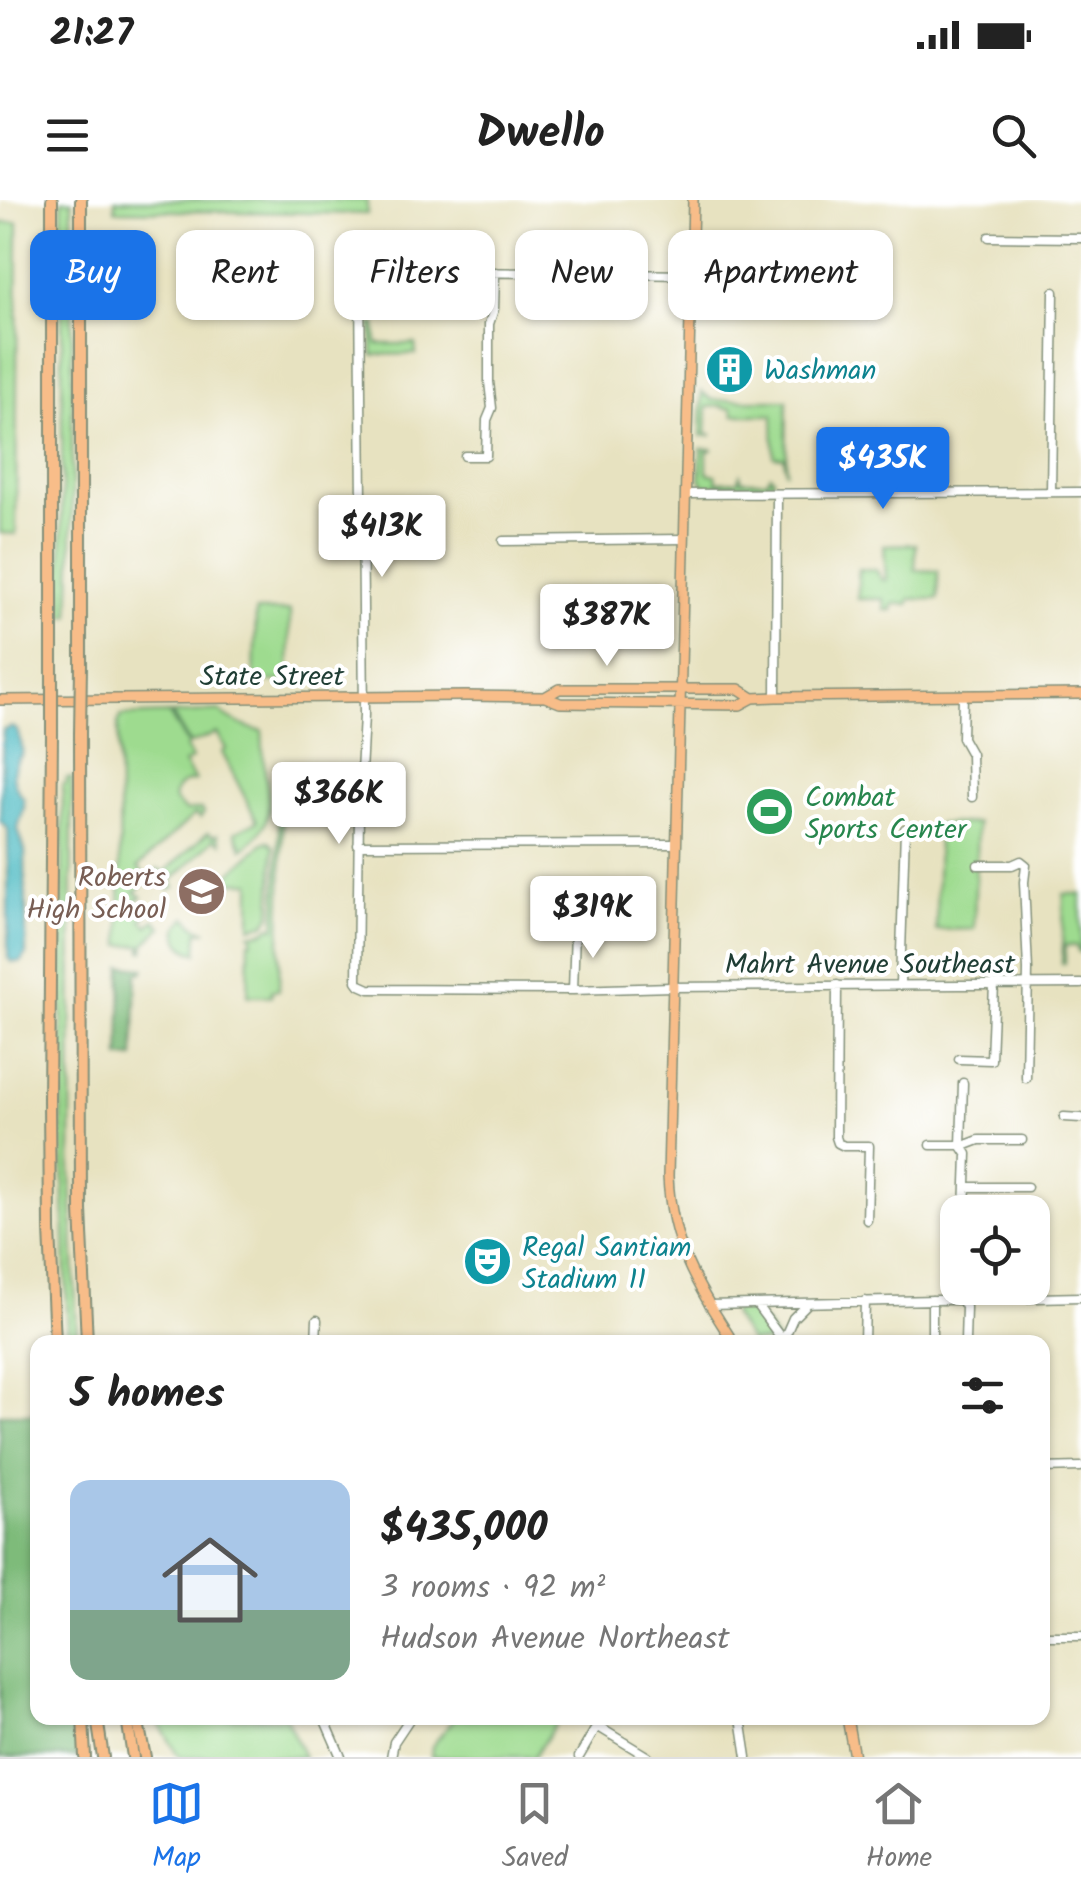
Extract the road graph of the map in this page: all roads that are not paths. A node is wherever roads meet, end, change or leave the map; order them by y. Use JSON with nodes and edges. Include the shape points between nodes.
{"nodes":[{"id":1,"x":52,"y":200,"type":"edge"},
{"id":2,"x":81,"y":200,"type":"edge"},
{"id":3,"x":693,"y":200,"type":"edge"},
{"id":4,"x":692,"y":230,"type":"edge"},
{"id":5,"x":989,"y":236,"type":"dead end"},
{"id":6,"x":1081,"y":238,"type":"edge"},
{"id":7,"x":495,"y":272,"type":"edge"},
{"id":8,"x":668,"y":275,"type":"edge"},
{"id":9,"x":1054,"y":292,"type":"dead end"},
{"id":10,"x":360,"y":320,"type":"edge"},
{"id":11,"x":490,"y":320,"type":"edge"},
{"id":12,"x":690,"y":320,"type":"edge"},
{"id":13,"x":465,"y":456,"type":"dead end"},
{"id":14,"x":1051,"y":492,"type":"junction"},
{"id":15,"x":1081,"y":492,"type":"edge"},
{"id":16,"x":686,"y":494,"type":"junction"},
{"id":17,"x":777,"y":494,"type":"junction"},
{"id":18,"x":684,"y":539,"type":"junction"},
{"id":19,"x":503,"y":541,"type":"dead end"},
{"id":20,"x":681,"y":689,"type":"junction"},
{"id":21,"x":1081,"y":694,"type":"edge"},
{"id":22,"x":963,"y":695,"type":"junction"},
{"id":23,"x":364,"y":696,"type":"junction"},
{"id":24,"x":545,"y":697,"type":"junction"},
{"id":25,"x":776,"y":697,"type":"junction"},
{"id":26,"x":752,"y":698,"type":"junction"},
{"id":27,"x":0,"y":700,"type":"edge"},
{"id":28,"x":681,"y":704,"type":"junction"},
{"id":29,"x":972,"y":797,"type":"dead end"},
{"id":30,"x":310,"y":812,"type":"dead end"},
{"id":31,"x":359,"y":812,"type":"junction"},
{"id":32,"x":905,"y":829,"type":"dead end"},
{"id":33,"x":676,"y":844,"type":"junction"},
{"id":34,"x":358,"y":845,"type":"junction"},
{"id":35,"x":978,"y":865,"type":"dead end"},
{"id":36,"x":575,"y":931,"type":"dead end"},
{"id":37,"x":900,"y":984,"type":"junction"},
{"id":38,"x":994,"y":984,"type":"junction"},
{"id":39,"x":1028,"y":984,"type":"junction"},
{"id":40,"x":1081,"y":984,"type":"edge"},
{"id":41,"x":837,"y":985,"type":"junction"},
{"id":42,"x":672,"y":986,"type":"junction"},
{"id":43,"x":573,"y":990,"type":"junction"},
{"id":44,"x":959,"y":1059,"type":"dead end"},
{"id":45,"x":1026,"y":1078,"type":"dead end"},
{"id":46,"x":962,"y":1083,"type":"dead end"},
{"id":47,"x":1064,"y":1117,"type":"dead end"},
{"id":48,"x":1081,"y":1118,"type":"edge"},
{"id":49,"x":1022,"y":1140,"type":"dead end"},
{"id":50,"x":931,"y":1145,"type":"dead end"},
{"id":51,"x":961,"y":1145,"type":"junction"},
{"id":52,"x":966,"y":1187,"type":"junction"},
{"id":53,"x":1027,"y":1187,"type":"dead end"},
{"id":54,"x":966,"y":1195,"type":"edge"},
{"id":55,"x":867,"y":1220,"type":"dead end"},
{"id":56,"x":1081,"y":1297,"type":"edge"},
{"id":57,"x":1050,"y":1298,"type":"edge"},
{"id":58,"x":932,"y":1300,"type":"junction"},
{"id":59,"x":940,"y":1300,"type":"edge"},
{"id":60,"x":866,"y":1302,"type":"junction"},
{"id":61,"x":808,"y":1303,"type":"junction"},
{"id":62,"x":756,"y":1304,"type":"junction"},
{"id":63,"x":710,"y":1305,"type":"junction"},
{"id":64,"x":965,"y":1305,"type":"edge"},
{"id":65,"x":317,"y":1320,"type":"dead end"},
{"id":66,"x":55,"y":1335,"type":"edge"},
{"id":67,"x":86,"y":1335,"type":"edge"},
{"id":68,"x":316,"y":1335,"type":"edge"},
{"id":69,"x":729,"y":1335,"type":"edge"},
{"id":70,"x":778,"y":1335,"type":"edge"},
{"id":71,"x":786,"y":1335,"type":"edge"},
{"id":72,"x":864,"y":1335,"type":"edge"},
{"id":73,"x":932,"y":1335,"type":"edge"},
{"id":74,"x":965,"y":1335,"type":"edge"},
{"id":75,"x":1050,"y":1468,"type":"edge"},
{"id":76,"x":1081,"y":1468,"type":"edge"},
{"id":77,"x":1050,"y":1636,"type":"edge"},
{"id":78,"x":1081,"y":1636,"type":"edge"},
{"id":79,"x":83,"y":1725,"type":"edge"},
{"id":80,"x":98,"y":1725,"type":"edge"},
{"id":81,"x":127,"y":1725,"type":"edge"},
{"id":82,"x":139,"y":1725,"type":"edge"},
{"id":83,"x":327,"y":1725,"type":"edge"},
{"id":84,"x":405,"y":1725,"type":"edge"},
{"id":85,"x":598,"y":1725,"type":"edge"},
{"id":86,"x":604,"y":1725,"type":"edge"},
{"id":87,"x":742,"y":1725,"type":"edge"},
{"id":88,"x":848,"y":1725,"type":"edge"},
{"id":89,"x":85,"y":1757,"type":"edge"},
{"id":90,"x":103,"y":1757,"type":"edge"},
{"id":91,"x":133,"y":1757,"type":"edge"},
{"id":92,"x":146,"y":1757,"type":"edge"},
{"id":93,"x":341,"y":1757,"type":"edge"},
{"id":94,"x":391,"y":1757,"type":"edge"},
{"id":95,"x":579,"y":1757,"type":"edge"},
{"id":96,"x":648,"y":1757,"type":"edge"},
{"id":97,"x":747,"y":1757,"type":"edge"},
{"id":98,"x":854,"y":1757,"type":"edge"}],
"edges":[{"from":1,"to":66,"type":"highway","bridge":true,"via":[[49,1100]]},
{"from":2,"to":67,"type":"highway","bridge":true},
{"from":3,"to":4,"type":"main road"},
{"from":5,"to":6,"type":"street"},
{"from":7,"to":8,"type":"street"},
{"from":9,"to":14,"type":"street"},
{"from":10,"to":23,"type":"street"},
{"from":11,"to":13,"type":"street","via":[[486,456]]},
{"from":12,"to":16,"type":"main road"},
{"from":14,"to":15,"type":"street"},
{"from":14,"to":17,"type":"street"},
{"from":16,"to":17,"type":"street"},
{"from":16,"to":18,"type":"main road"},
{"from":17,"to":25,"type":"street"},
{"from":18,"to":19,"type":"street"},
{"from":18,"to":20,"type":"main road"},
{"from":20,"to":24,"type":"main road","name":"State Street","via":[[560,688]]},
{"from":20,"to":26,"type":"main road","name":"State Street","via":[[739,690]]},
{"from":20,"to":28,"type":"main road"},
{"from":21,"to":22,"type":"main road","name":"State Street"},
{"from":22,"to":25,"type":"main road","name":"State Street"},
{"from":22,"to":29,"type":"street"},
{"from":23,"to":24,"type":"main road","name":"State Street"},
{"from":23,"to":27,"type":"main road","name":"State Street"},
{"from":23,"to":31,"type":"street"},
{"from":24,"to":28,"type":"main road","name":"State Street","via":[[560,703]]},
{"from":25,"to":26,"type":"main road","name":"State Street"},
{"from":26,"to":28,"type":"main road","name":"State Street","via":[[740,705]]},
{"from":28,"to":33,"type":"main road"},
{"from":30,"to":31,"type":"street"},
{"from":31,"to":34,"type":"street"},
{"from":32,"to":37,"type":"street"},
{"from":33,"to":34,"type":"street"},
{"from":33,"to":42,"type":"main road"},
{"from":34,"to":43,"type":"street","name":"Mahrt Avenue Southeast","via":[[360,986]]},
{"from":35,"to":39,"type":"street","via":[[1025,864]]},
{"from":36,"to":43,"type":"street"},
{"from":37,"to":38,"type":"street","name":"Mahrt Avenue Southeast"},
{"from":37,"to":41,"type":"street","name":"Mahrt Avenue Southeast"},
{"from":38,"to":39,"type":"street","name":"Mahrt Avenue Southeast"},
{"from":38,"to":44,"type":"street","via":[[992,1060]]},
{"from":39,"to":40,"type":"street","name":"Mahrt Avenue Southeast"},
{"from":39,"to":45,"type":"street"},
{"from":41,"to":42,"type":"street","name":"Mahrt Avenue Southeast"},
{"from":41,"to":55,"type":"street","via":[[838,1142],[870,1146]]},
{"from":42,"to":43,"type":"street","name":"Mahrt Avenue Southeast"},
{"from":42,"to":63,"type":"main road","via":[[671,1211],[683,1255]]},
{"from":46,"to":51,"type":"street"},
{"from":47,"to":48,"type":"street"},
{"from":49,"to":51,"type":"street"},
{"from":50,"to":51,"type":"street"},
{"from":51,"to":52,"type":"street"},
{"from":52,"to":53,"type":"street"},
{"from":52,"to":54,"type":"street"},
{"from":56,"to":57,"type":"street"},
{"from":58,"to":59,"type":"street"},
{"from":58,"to":60,"type":"street"},
{"from":58,"to":73,"type":"street"},
{"from":60,"to":61,"type":"street"},
{"from":60,"to":72,"type":"street"},
{"from":61,"to":62,"type":"street"},
{"from":61,"to":71,"type":"street"},
{"from":62,"to":63,"type":"street"},
{"from":62,"to":70,"type":"street"},
{"from":63,"to":69,"type":"main road"},
{"from":64,"to":74,"type":"street"},
{"from":65,"to":68,"type":"street"},
{"from":75,"to":76,"type":"street"},
{"from":77,"to":78,"type":"street"},
{"from":79,"to":89,"type":"highway"},
{"from":80,"to":90,"type":"highway"},
{"from":81,"to":91,"type":"highway"},
{"from":82,"to":92,"type":"highway"},
{"from":83,"to":93,"type":"street"},
{"from":84,"to":94,"type":"street"},
{"from":85,"to":95,"type":"street"},
{"from":86,"to":96,"type":"street"},
{"from":87,"to":97,"type":"street"},
{"from":88,"to":98,"type":"main road"}]}
